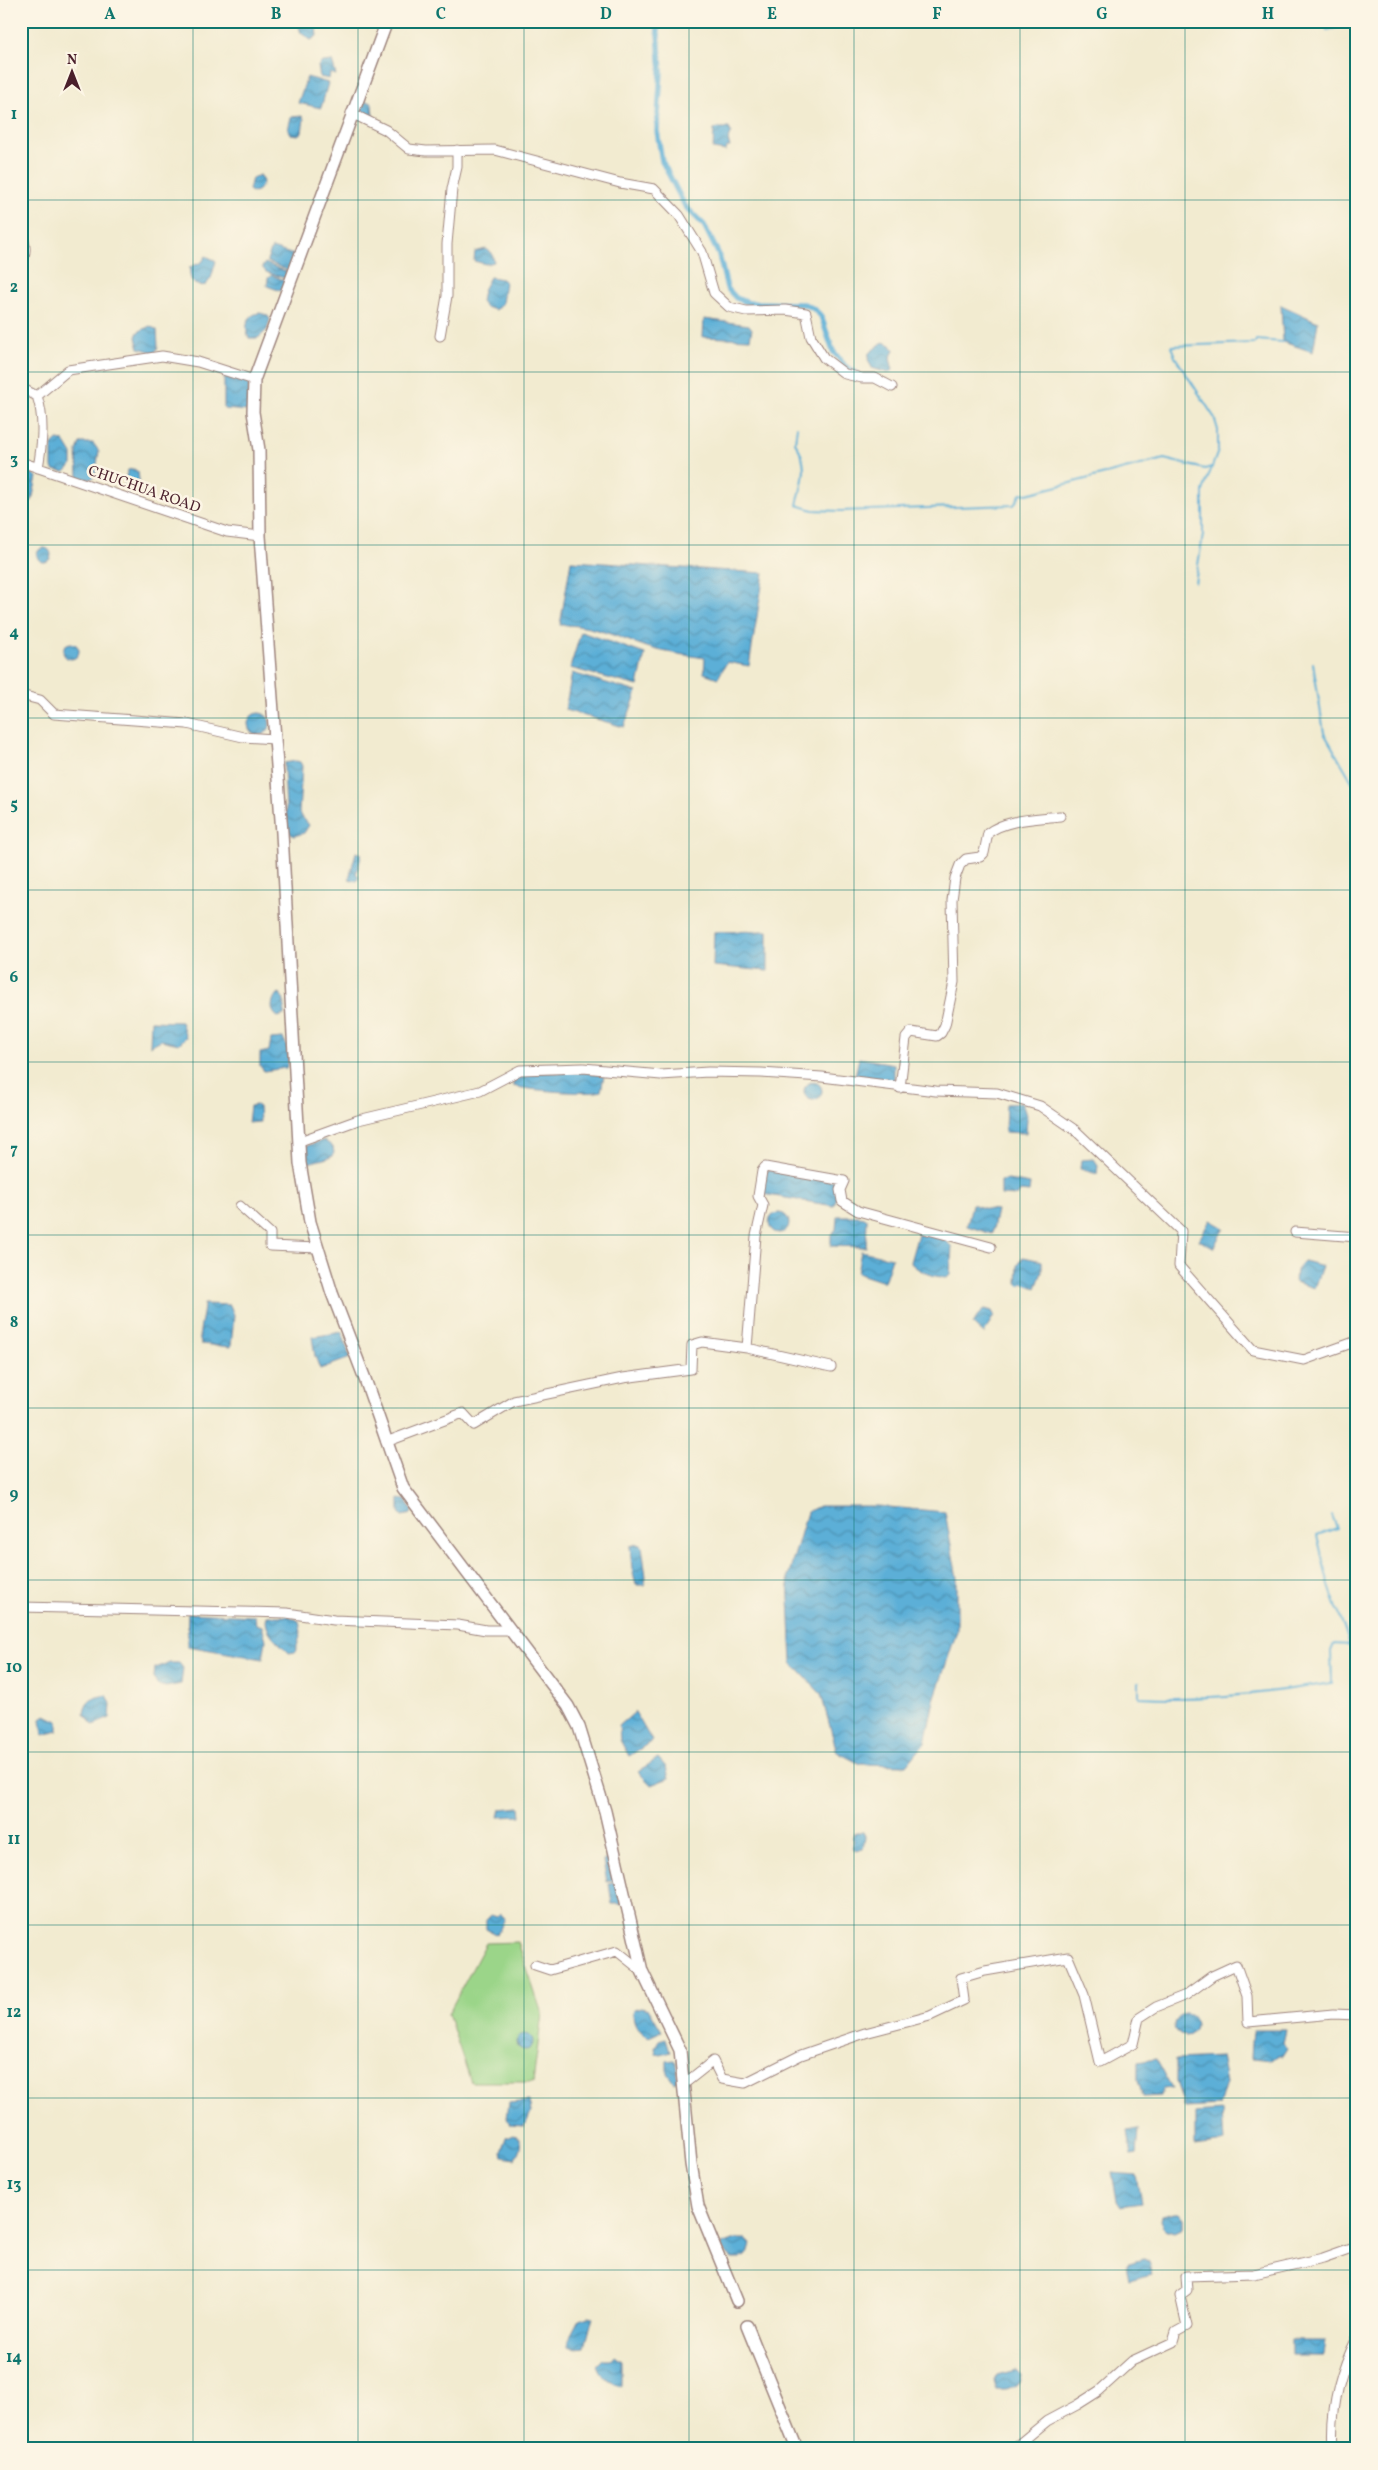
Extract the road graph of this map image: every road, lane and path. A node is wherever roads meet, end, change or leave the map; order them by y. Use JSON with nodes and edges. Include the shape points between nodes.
{"nodes":[{"id":1,"x":387,"y":21,"type":"edge"},
{"id":2,"x":351,"y":113,"type":"junction"},
{"id":3,"x":457,"y":150,"type":"junction"},
{"id":4,"x":21,"y":234,"type":"edge"},
{"id":5,"x":21,"y":263,"type":"edge"},
{"id":6,"x":440,"y":336,"type":"dead end"},
{"id":7,"x":254,"y":380,"type":"junction"},
{"id":8,"x":892,"y":387,"type":"dead end"},
{"id":9,"x":21,"y":388,"type":"edge"},
{"id":10,"x":37,"y":396,"type":"junction"},
{"id":11,"x":21,"y":462,"type":"edge"},
{"id":12,"x":38,"y":468,"type":"junction"},
{"id":13,"x":260,"y":536,"type":"junction"},
{"id":14,"x":21,"y":695,"type":"edge"},
{"id":15,"x":274,"y":739,"type":"junction"},
{"id":16,"x":1060,"y":816,"type":"dead end"},
{"id":17,"x":900,"y":1088,"type":"junction"},
{"id":18,"x":300,"y":1141,"type":"junction"},
{"id":19,"x":240,"y":1206,"type":"dead end"},
{"id":20,"x":1295,"y":1232,"type":"dead end"},
{"id":21,"x":1357,"y":1237,"type":"edge"},
{"id":22,"x":991,"y":1247,"type":"dead end"},
{"id":23,"x":318,"y":1248,"type":"junction"},
{"id":24,"x":1357,"y":1340,"type":"edge"},
{"id":25,"x":747,"y":1348,"type":"junction"},
{"id":26,"x":832,"y":1367,"type":"dead end"},
{"id":27,"x":386,"y":1442,"type":"junction"},
{"id":28,"x":21,"y":1607,"type":"edge"},
{"id":29,"x":510,"y":1630,"type":"junction"},
{"id":30,"x":535,"y":1965,"type":"dead end"},
{"id":31,"x":642,"y":1971,"type":"junction"},
{"id":32,"x":1357,"y":2015,"type":"edge"},
{"id":33,"x":684,"y":2084,"type":"junction"},
{"id":34,"x":1357,"y":2246,"type":"edge"},
{"id":35,"x":737,"y":2301,"type":"dead end"},
{"id":36,"x":747,"y":2326,"type":"dead end"},
{"id":37,"x":1357,"y":2338,"type":"edge"},
{"id":38,"x":796,"y":2449,"type":"edge"},
{"id":39,"x":1013,"y":2449,"type":"edge"},
{"id":40,"x":1333,"y":2449,"type":"edge"}],
"edges":[{"from":1,"to":2,"type":"main road"},
{"from":2,"to":3,"type":"street","via":[[386,130],[409,149]]},
{"from":2,"to":7,"type":"main road"},
{"from":3,"to":6,"type":"street","via":[[447,244],[447,296]]},
{"from":3,"to":8,"type":"street","via":[[495,150],[654,189],[679,215],[702,252],[714,293],[729,307],[746,312],[785,310],[806,313],[811,337],[824,358],[845,374],[875,378]]},
{"from":4,"to":5,"type":"street","via":[[25,258]]},
{"from":7,"to":10,"type":"street","via":[[198,362],[162,356],[68,370]]},
{"from":7,"to":13,"type":"main road","via":[[252,412],[259,450]]},
{"from":9,"to":10,"type":"street"},
{"from":10,"to":12,"type":"street","via":[[43,440]]},
{"from":11,"to":12,"type":"street","name":"CHUCHUA ROAD"},
{"from":12,"to":13,"type":"street","name":"CHUCHUA ROAD","via":[[227,532]]},
{"from":13,"to":15,"type":"main road"},
{"from":14,"to":15,"type":"street","via":[[40,700],[54,714],[187,724],[243,737]]},
{"from":15,"to":18,"type":"main road"},
{"from":16,"to":17,"type":"street","via":[[994,829],[988,833],[984,853],[980,857],[966,859],[960,865],[954,878],[952,900],[954,982],[945,1025],[937,1036],[911,1032],[906,1038]]},
{"from":17,"to":18,"type":"street","via":[[822,1077],[762,1073],[661,1075],[582,1068],[520,1070],[480,1091],[358,1120]]},
{"from":17,"to":24,"type":"street","via":[[997,1093],[1040,1106],[1075,1130],[1181,1231],[1179,1266],[1252,1350],[1304,1360]]},
{"from":18,"to":23,"type":"main road","via":[[300,1163]]},
{"from":19,"to":23,"type":"street","via":[[270,1232],[270,1246]]},
{"from":20,"to":21,"type":"street"},
{"from":22,"to":25,"type":"street","via":[[858,1211],[842,1200],[840,1190],[844,1180],[765,1167],[758,1196],[763,1205],[756,1236]]},
{"from":23,"to":27,"type":"main road"},
{"from":25,"to":26,"type":"street"},
{"from":25,"to":27,"type":"street","via":[[702,1342],[692,1345],[691,1369],[623,1378],[514,1401],[474,1425],[463,1413]]},
{"from":27,"to":29,"type":"main road","via":[[403,1488]]},
{"from":28,"to":29,"type":"street","via":[[287,1613],[334,1620]]},
{"from":29,"to":31,"type":"main road","via":[[568,1706],[579,1726],[605,1811]]},
{"from":30,"to":31,"type":"street","via":[[550,1974],[617,1951]]},
{"from":31,"to":33,"type":"main road","via":[[680,2050]]},
{"from":32,"to":33,"type":"street","via":[[1248,2022],[1247,1996],[1236,1965],[1212,1976],[1186,1996],[1156,2007],[1140,2018],[1133,2044],[1100,2062],[1084,1995],[1068,1957],[961,1978],[964,2000],[951,2007],[801,2055],[745,2083],[722,2079],[713,2060]]},
{"from":33,"to":35,"type":"main road","via":[[698,2206]]},
{"from":34,"to":39,"type":"street","via":[[1323,2258],[1254,2274],[1186,2276],[1187,2290],[1180,2294],[1187,2326],[1176,2332],[1173,2342],[1132,2362],[1099,2391],[1047,2420]]},
{"from":36,"to":38,"type":"main road"},
{"from":37,"to":40,"type":"street","via":[[1336,2393]]}]}
